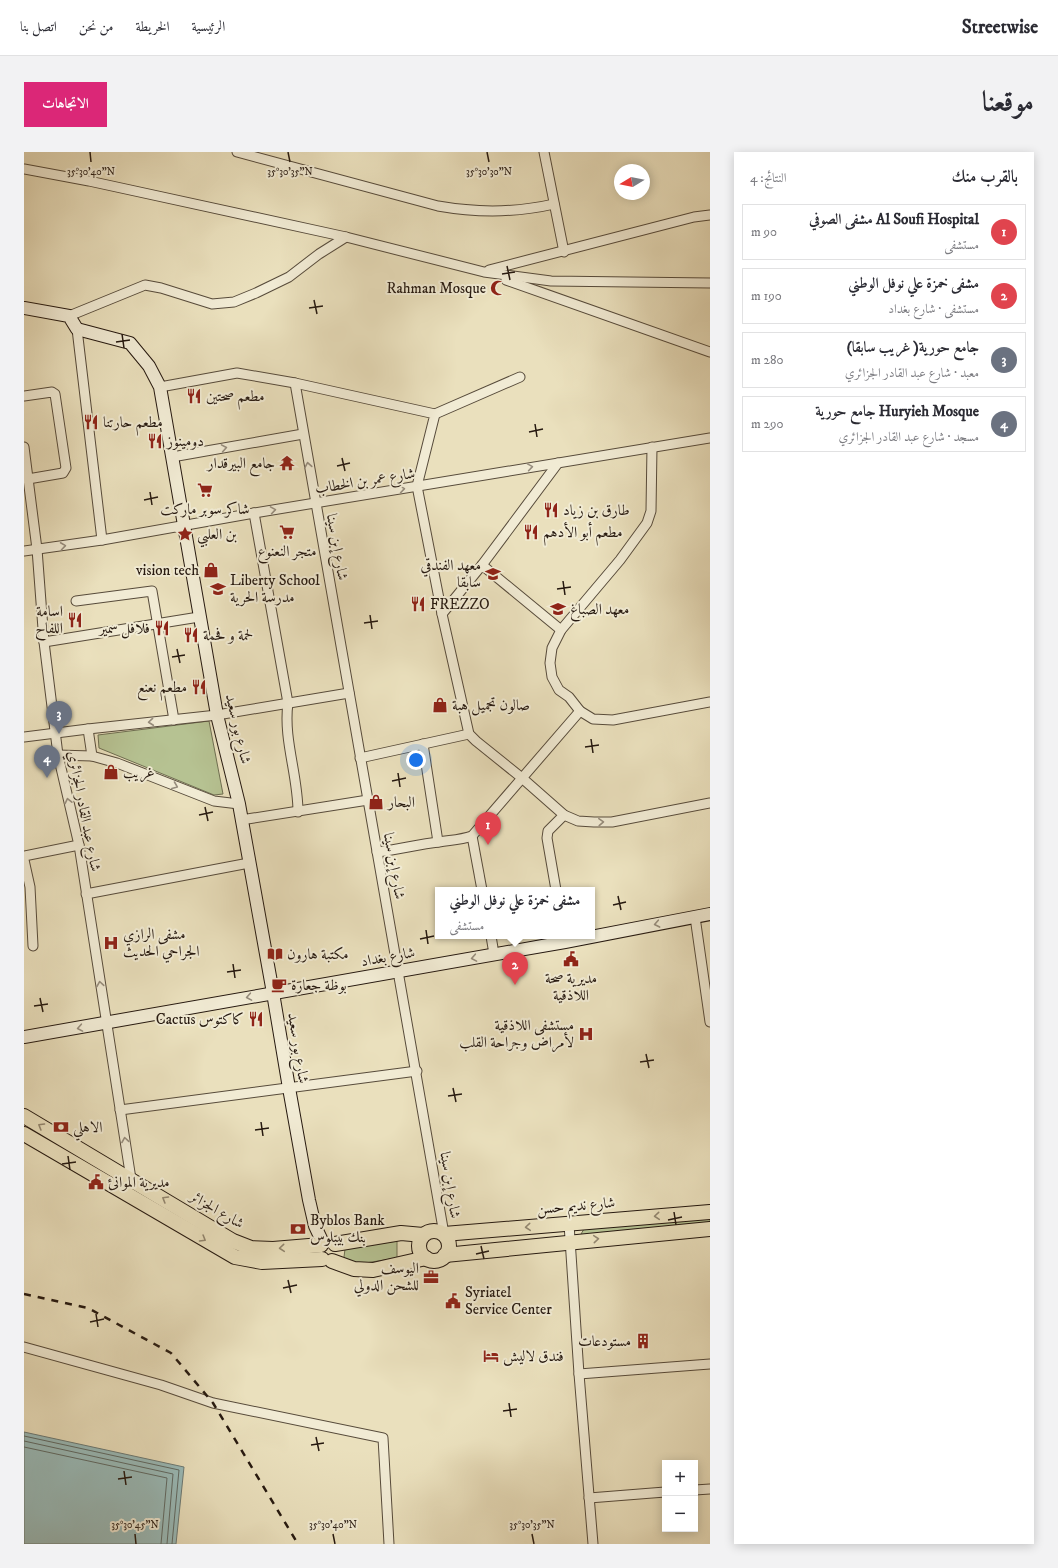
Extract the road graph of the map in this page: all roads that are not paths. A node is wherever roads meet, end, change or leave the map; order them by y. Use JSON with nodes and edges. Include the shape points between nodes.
{"nodes":[{"id":1,"x":237,"y":152,"type":"edge"},
{"id":2,"x":544,"y":152,"type":"edge"},
{"id":3,"x":24,"y":169,"type":"edge"},
{"id":4,"x":554,"y":204,"type":"junction"},
{"id":5,"x":710,"y":215,"type":"edge"},
{"id":6,"x":346,"y":237,"type":"junction"},
{"id":7,"x":564,"y":252,"type":"junction"},
{"id":8,"x":484,"y":272,"type":"junction"},
{"id":9,"x":710,"y":283,"type":"edge"},
{"id":10,"x":24,"y":308,"type":"edge"},
{"id":11,"x":69,"y":316,"type":"junction"},
{"id":12,"x":77,"y":329,"type":"junction"},
{"id":13,"x":710,"y":352,"type":"edge"},
{"id":14,"x":520,"y":377,"type":"dead end"},
{"id":15,"x":294,"y":383,"type":"junction"},
{"id":16,"x":160,"y":387,"type":"junction"},
{"id":17,"x":24,"y":396,"type":"edge"},
{"id":18,"x":435,"y":414,"type":"junction"},
{"id":19,"x":303,"y":434,"type":"junction"},
{"id":20,"x":710,"y":438,"type":"edge"},
{"id":21,"x":652,"y":446,"type":"junction"},
{"id":22,"x":24,"y":447,"type":"edge"},
{"id":23,"x":172,"y":457,"type":"junction"},
{"id":24,"x":25,"y":460,"type":"edge"},
{"id":25,"x":558,"y":463,"type":"junction"},
{"id":26,"x":28,"y":479,"type":"junction"},
{"id":27,"x":417,"y":486,"type":"junction"},
{"id":28,"x":315,"y":503,"type":"junction"},
{"id":29,"x":28,"y":509,"type":"edge"},
{"id":30,"x":254,"y":513,"type":"junction"},
{"id":31,"x":184,"y":525,"type":"junction"},
{"id":32,"x":102,"y":540,"type":"junction"},
{"id":33,"x":37,"y":549,"type":"junction"},
{"id":34,"x":24,"y":551,"type":"edge"},
{"id":35,"x":482,"y":565,"type":"junction"},
{"id":36,"x":76,"y":601,"type":"dead end"},
{"id":37,"x":442,"y":614,"type":"junction"},
{"id":38,"x":199,"y":617,"type":"junction"},
{"id":39,"x":158,"y":624,"type":"junction"},
{"id":40,"x":560,"y":630,"type":"junction"},
{"id":41,"x":44,"y":642,"type":"junction"},
{"id":42,"x":348,"y":693,"type":"junction"},
{"id":43,"x":710,"y":702,"type":"edge"},
{"id":44,"x":288,"y":703,"type":"junction"},
{"id":45,"x":580,"y":711,"type":"junction"},
{"id":46,"x":217,"y":715,"type":"junction"},
{"id":47,"x":174,"y":720,"type":"junction"},
{"id":48,"x":88,"y":728,"type":"junction"},
{"id":49,"x":56,"y":733,"type":"junction"},
{"id":50,"x":469,"y":734,"type":"junction"},
{"id":51,"x":24,"y":737,"type":"edge"},
{"id":52,"x":423,"y":744,"type":"junction"},
{"id":53,"x":58,"y":755,"type":"junction"},
{"id":54,"x":92,"y":756,"type":"junction"},
{"id":55,"x":360,"y":758,"type":"junction"},
{"id":56,"x":522,"y":778,"type":"junction"},
{"id":57,"x":368,"y":800,"type":"junction"},
{"id":58,"x":710,"y":803,"type":"edge"},
{"id":59,"x":239,"y":804,"type":"junction"},
{"id":60,"x":298,"y":812,"type":"junction"},
{"id":61,"x":564,"y":815,"type":"junction"},
{"id":62,"x":241,"y":820,"type":"junction"},
{"id":63,"x":472,"y":836,"type":"junction"},
{"id":64,"x":438,"y":842,"type":"junction"},
{"id":65,"x":79,"y":845,"type":"junction"},
{"id":66,"x":377,"y":852,"type":"junction"},
{"id":67,"x":24,"y":856,"type":"edge"},
{"id":68,"x":24,"y":860,"type":"edge"},
{"id":69,"x":249,"y":863,"type":"junction"},
{"id":70,"x":481,"y":887,"type":"edge"},
{"id":71,"x":555,"y":887,"type":"edge"},
{"id":72,"x":86,"y":894,"type":"junction"},
{"id":73,"x":710,"y":914,"type":"edge"},
{"id":74,"x":695,"y":917,"type":"junction"},
{"id":75,"x":595,"y":934,"type":"edge"},
{"id":76,"x":492,"y":939,"type":"edge"},
{"id":77,"x":565,"y":939,"type":"edge"},
{"id":78,"x":33,"y":946,"type":"dead end"},
{"id":79,"x":494,"y":954,"type":"junction"},
{"id":80,"x":399,"y":972,"type":"junction"},
{"id":81,"x":274,"y":992,"type":"junction"},
{"id":82,"x":710,"y":1018,"type":"edge"},
{"id":83,"x":106,"y":1023,"type":"junction"},
{"id":84,"x":24,"y":1037,"type":"edge"},
{"id":85,"x":417,"y":1071,"type":"junction"},
{"id":86,"x":289,"y":1088,"type":"junction"},
{"id":87,"x":120,"y":1110,"type":"junction"},
{"id":88,"x":24,"y":1116,"type":"edge"},
{"id":89,"x":24,"y":1134,"type":"edge"},
{"id":90,"x":131,"y":1179,"type":"junction"},
{"id":91,"x":131,"y":1195,"type":"junction"},
{"id":92,"x":710,"y":1212,"type":"edge"},
{"id":93,"x":569,"y":1224,"type":"junction"},
{"id":94,"x":710,"y":1228,"type":"edge"},
{"id":95,"x":444,"y":1234,"type":"junction"},
{"id":96,"x":423,"y":1235,"type":"junction"},
{"id":97,"x":233,"y":1241,"type":"junction"},
{"id":98,"x":570,"y":1242,"type":"junction"},
{"id":99,"x":326,"y":1244,"type":"junction"},
{"id":100,"x":227,"y":1254,"type":"junction"},
{"id":101,"x":446,"y":1255,"type":"junction"},
{"id":102,"x":426,"y":1258,"type":"junction"},
{"id":103,"x":327,"y":1260,"type":"junction"},
{"id":104,"x":24,"y":1347,"type":"edge"},
{"id":105,"x":710,"y":1364,"type":"edge"},
{"id":106,"x":579,"y":1374,"type":"junction"},
{"id":107,"x":710,"y":1489,"type":"edge"},
{"id":108,"x":698,"y":1490,"type":"edge"},
{"id":109,"x":662,"y":1492,"type":"edge"},
{"id":110,"x":589,"y":1498,"type":"junction"},
{"id":111,"x":390,"y":1544,"type":"edge"},
{"id":112,"x":593,"y":1544,"type":"edge"}],
"edges":[{"from":1,"to":4,"type":"street","via":[[455,209],[505,212]]},
{"from":2,"to":4,"type":"street"},
{"from":3,"to":6,"type":"street"},
{"from":4,"to":7,"type":"street"},
{"from":5,"to":7,"type":"street"},
{"from":6,"to":8,"type":"street"},
{"from":6,"to":11,"type":"street","via":[[289,277],[234,302],[212,304],[144,285]]},
{"from":7,"to":8,"type":"street"},
{"from":8,"to":9,"type":"street","via":[[551,281]]},
{"from":8,"to":13,"type":"street"},
{"from":10,"to":11,"type":"main road"},
{"from":11,"to":12,"type":"main road"},
{"from":12,"to":16,"type":"main road","name":"شارع بور سعيد","via":[[130,343]]},
{"from":12,"to":32,"type":"street"},
{"from":14,"to":18,"type":"street"},
{"from":15,"to":16,"type":"street","via":[[237,373]]},
{"from":15,"to":18,"type":"street"},
{"from":15,"to":19,"type":"street","name":"شارع إبن سينا"},
{"from":16,"to":23,"type":"main road","name":"شارع بور سعيد"},
{"from":17,"to":26,"type":"street","via":[[52,392],[55,394],[66,468],[65,472]]},
{"from":18,"to":27,"type":"street"},
{"from":23,"to":19,"type":"street","one_way":true},
{"from":28,"to":19,"type":"street","name":"شارع إبن سينا","one_way":true},
{"from":20,"to":21,"type":"street","name":"شارع عمر بن الخطاب"},
{"from":21,"to":25,"type":"street","name":"شارع عمر بن الخطاب"},
{"from":21,"to":40,"type":"street","via":[[651,511],[647,523],[620,560]]},
{"from":22,"to":24,"type":"street","name":"شارع عبد القادر الجزائري"},
{"from":23,"to":31,"type":"main road","name":"شارع بور سعيد"},
{"from":24,"to":26,"type":"street","name":"شارع عبد القادر الجزائري"},
{"from":27,"to":25,"type":"street","name":"شارع عمر بن الخطاب","one_way":true},
{"from":25,"to":35,"type":"street"},
{"from":26,"to":29,"type":"street","name":"شارع عبد القادر الجزائري"},
{"from":28,"to":27,"type":"street","name":"شارع عمر بن الخطاب","one_way":true},
{"from":27,"to":37,"type":"street"},
{"from":30,"to":28,"type":"street","name":"شارع عمر بن الخطاب","one_way":true},
{"from":28,"to":42,"type":"street","name":"شارع إبن سينا"},
{"from":29,"to":33,"type":"street","name":"شارع عبد القادر الجزائري"},
{"from":30,"to":31,"type":"street","name":"شارع عمر بن الخطاب"},
{"from":30,"to":44,"type":"street"},
{"from":31,"to":32,"type":"street","name":"شارع عمر بن الخطاب"},
{"from":31,"to":38,"type":"main road","name":"شارع بور سعيد"},
{"from":33,"to":32,"type":"street","name":"شارع عمر بن الخطاب","one_way":true},
{"from":33,"to":34,"type":"street","name":"شارع عمر بن الخطاب"},
{"from":33,"to":41,"type":"street","name":"شارع عبد القادر الجزائري"},
{"from":35,"to":37,"type":"street"},
{"from":35,"to":40,"type":"street"},
{"from":36,"to":39,"type":"street","via":[[151,591]]},
{"from":37,"to":50,"type":"street"},
{"from":38,"to":39,"type":"street"},
{"from":38,"to":46,"type":"main road","name":"شارع بور سعيد"},
{"from":39,"to":41,"type":"street"},
{"from":39,"to":47,"type":"street"},
{"from":40,"to":45,"type":"street","via":[[552,648],[552,678],[559,690],[569,697]]},
{"from":41,"to":49,"type":"street","name":"شارع عبد القادر الجزائري"},
{"from":42,"to":44,"type":"street"},
{"from":42,"to":55,"type":"street","name":"شارع إبن سينا"},
{"from":43,"to":45,"type":"street","via":[[604,720],[593,719]]},
{"from":44,"to":46,"type":"street"},
{"from":44,"to":60,"type":"street","via":[[290,752]]},
{"from":45,"to":56,"type":"street"},
{"from":46,"to":47,"type":"street"},
{"from":46,"to":59,"type":"main road","name":"شارع بور سعيد"},
{"from":47,"to":48,"type":"street","one_way":true},
{"from":48,"to":49,"type":"street"},
{"from":48,"to":54,"type":"street"},
{"from":49,"to":51,"type":"street"},
{"from":49,"to":53,"type":"street","name":"شارع عبد القادر الجزائري"},
{"from":50,"to":52,"type":"street"},
{"from":50,"to":56,"type":"street"},
{"from":52,"to":55,"type":"street"},
{"from":52,"to":64,"type":"street"},
{"from":53,"to":54,"type":"street"},
{"from":65,"to":53,"type":"street","name":"شارع عبد القادر الجزائري","one_way":true},
{"from":54,"to":59,"type":"street","one_way":true,"via":[[117,763],[214,801]]},
{"from":55,"to":57,"type":"street","name":"شارع إبن سينا"},
{"from":56,"to":61,"type":"street"},
{"from":56,"to":63,"type":"street"},
{"from":57,"to":60,"type":"street"},
{"from":57,"to":66,"type":"street","name":"شارع إبن سينا"},
{"from":61,"to":58,"type":"street","one_way":true,"via":[[578,821],[612,822]]},
{"from":59,"to":62,"type":"main road","name":"شارع بور سعيد"},
{"from":60,"to":62,"type":"street"},
{"from":61,"to":71,"type":"street","via":[[548,831],[547,838]]},
{"from":62,"to":69,"type":"main road","name":"شارع بور سعيد"},
{"from":63,"to":64,"type":"street"},
{"from":63,"to":70,"type":"street"},
{"from":64,"to":66,"type":"street"},
{"from":65,"to":67,"type":"street"},
{"from":65,"to":72,"type":"street","name":"شارع عبد القادر الجزائري"},
{"from":66,"to":80,"type":"street","name":"شارع إبن سينا"},
{"from":68,"to":78,"type":"street","via":[[30,887]]},
{"from":69,"to":72,"type":"street"},
{"from":69,"to":81,"type":"main road","name":"شارع بور سعيد"},
{"from":83,"to":72,"type":"street","name":"شارع عبد القادر الجزائري","one_way":true},
{"from":73,"to":74,"type":"main road","name":"شارع بغداد"},
{"from":74,"to":75,"type":"main road","name":"شارع بغداد","one_way":true},
{"from":74,"to":82,"type":"street"},
{"from":76,"to":79,"type":"street"},
{"from":77,"to":79,"type":"main road","name":"شارع بغداد"},
{"from":79,"to":80,"type":"main road","name":"شارع بغداد","one_way":true},
{"from":80,"to":81,"type":"main road","name":"شارع بغداد"},
{"from":80,"to":85,"type":"street","name":"شارع إبن سينا"},
{"from":81,"to":83,"type":"main road","name":"شارع بغداد","one_way":true},
{"from":81,"to":86,"type":"main road","name":"شارع بور سعيد"},
{"from":83,"to":84,"type":"main road","name":"شارع بغداد","one_way":true},
{"from":83,"to":87,"type":"street","name":"شارع عبد القادر الجزائري"},
{"from":85,"to":86,"type":"street"},
{"from":85,"to":95,"type":"street","name":"شارع إبن سينا"},
{"from":86,"to":87,"type":"street"},
{"from":86,"to":99,"type":"main road","name":"شارع بور سعيد","via":[[315,1226]]},
{"from":90,"to":87,"type":"street","name":"شارع عبد القادر الجزائري","one_way":true},
{"from":90,"to":88,"type":"main road","name":"شارع الجزائر","one_way":true},
{"from":89,"to":91,"type":"main road","name":"شارع الجزائر"},
{"from":90,"to":91,"type":"main road"},
{"from":97,"to":90,"type":"main road","name":"شارع الجزائر","one_way":true},
{"from":91,"to":100,"type":"main road","name":"شارع الجزائر","one_way":true},
{"from":92,"to":93,"type":"main road","name":"شارع نديم حسن","one_way":true},
{"from":93,"to":95,"type":"main road","name":"شارع نديم حسن","one_way":true},
{"from":93,"to":98,"type":"street"},
{"from":98,"to":94,"type":"main road","one_way":true},
{"from":95,"to":96,"type":"main road","via":[[436,1230]]},
{"from":95,"to":101,"type":"main road","via":[[449,1242]]},
{"from":96,"to":99,"type":"main road","via":[[401,1233]]},
{"from":96,"to":102,"type":"main road","via":[[419,1247]]},
{"from":99,"to":97,"type":"main road","name":"شارع الجزائر","one_way":true,"via":[[273,1249],[251,1248]]},
{"from":97,"to":100,"type":"main road"},
{"from":98,"to":101,"type":"main road"},
{"from":98,"to":106,"type":"street"},
{"from":99,"to":103,"type":"main road","via":[[318,1250]]},
{"from":100,"to":103,"type":"main road","name":"شارع الجزائر","via":[[262,1262]]},
{"from":101,"to":102,"type":"main road","via":[[434,1261]]},
{"from":102,"to":103,"type":"main road","via":[[373,1270],[354,1268]]},
{"from":104,"to":111,"type":"street","via":[[213,1403],[383,1438]]},
{"from":105,"to":106,"type":"street"},
{"from":106,"to":110,"type":"street"},
{"from":107,"to":108,"type":"street"},
{"from":109,"to":110,"type":"street"},
{"from":110,"to":112,"type":"street"}]}
